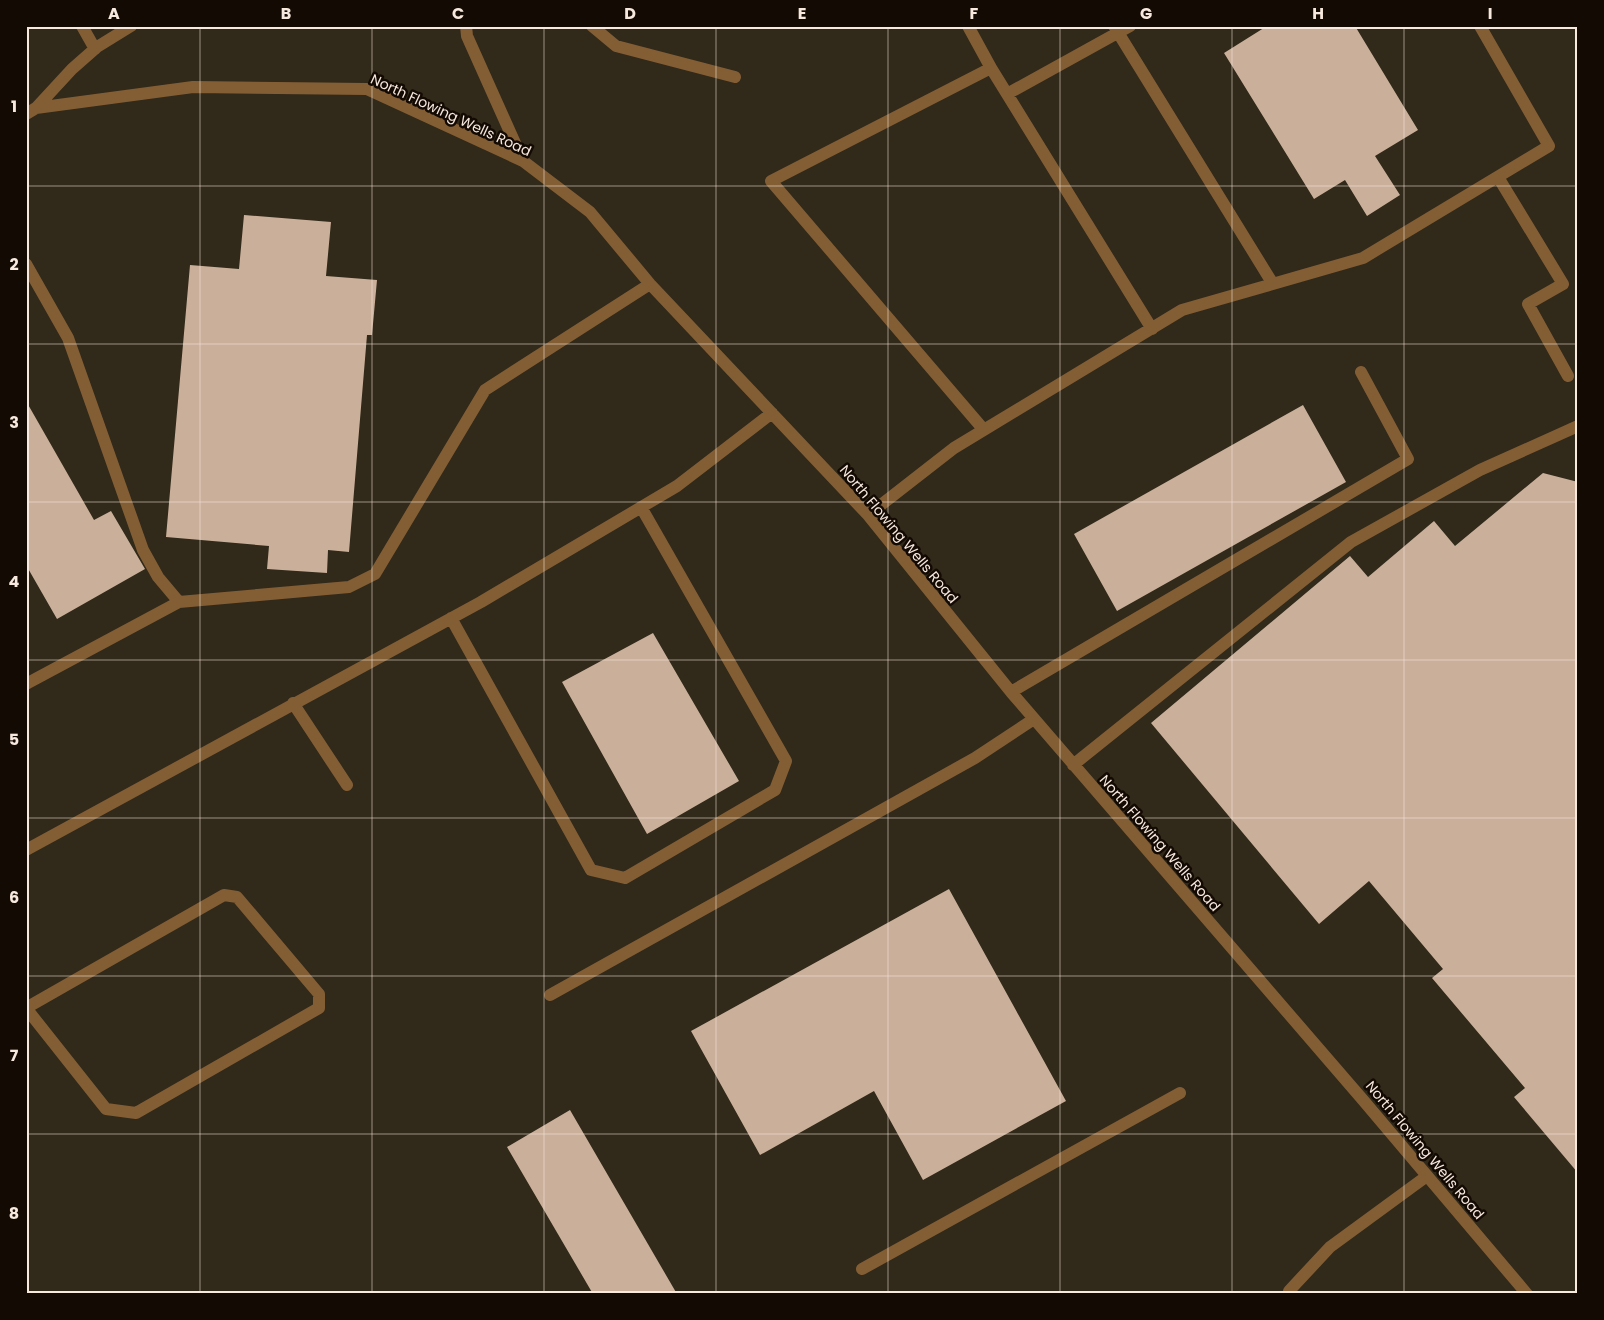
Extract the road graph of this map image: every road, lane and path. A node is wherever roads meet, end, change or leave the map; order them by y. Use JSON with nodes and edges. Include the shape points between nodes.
{"nodes":[{"id":1,"x":82,"y":26,"type":"edge"},
{"id":2,"x":131,"y":26,"type":"edge"},
{"id":3,"x":466,"y":26,"type":"edge"},
{"id":4,"x":592,"y":26,"type":"edge"},
{"id":5,"x":968,"y":26,"type":"edge"},
{"id":6,"x":1130,"y":26,"type":"edge"},
{"id":7,"x":1480,"y":26,"type":"edge"},
{"id":8,"x":1116,"y":30,"type":"edge"},
{"id":9,"x":95,"y":49,"type":"junction"},
{"id":10,"x":991,"y":68,"type":"junction"},
{"id":11,"x":735,"y":77,"type":"dead end"},
{"id":12,"x":1007,"y":94,"type":"junction"},
{"id":13,"x":31,"y":111,"type":"edge"},
{"id":14,"x":523,"y":162,"type":"junction"},
{"id":15,"x":1498,"y":177,"type":"junction"},
{"id":16,"x":26,"y":264,"type":"edge"},
{"id":17,"x":650,"y":284,"type":"junction"},
{"id":18,"x":1273,"y":284,"type":"junction"},
{"id":19,"x":1152,"y":329,"type":"junction"},
{"id":20,"x":1361,"y":372,"type":"dead end"},
{"id":21,"x":1568,"y":376,"type":"dead end"},
{"id":22,"x":772,"y":413,"type":"junction"},
{"id":23,"x":1578,"y":426,"type":"edge"},
{"id":24,"x":984,"y":430,"type":"junction"},
{"id":25,"x":641,"y":507,"type":"junction"},
{"id":26,"x":868,"y":515,"type":"junction"},
{"id":27,"x":179,"y":602,"type":"junction"},
{"id":28,"x":451,"y":618,"type":"junction"},
{"id":29,"x":26,"y":684,"type":"edge"},
{"id":30,"x":1011,"y":692,"type":"junction"},
{"id":31,"x":293,"y":703,"type":"junction"},
{"id":32,"x":1034,"y":718,"type":"junction"},
{"id":33,"x":1073,"y":765,"type":"junction"},
{"id":34,"x":347,"y":785,"type":"dead end"},
{"id":35,"x":26,"y":850,"type":"edge"},
{"id":36,"x":550,"y":995,"type":"dead end"},
{"id":37,"x":26,"y":1008,"type":"edge"},
{"id":38,"x":1180,"y":1092,"type":"dead end"},
{"id":39,"x":1427,"y":1176,"type":"junction"},
{"id":40,"x":862,"y":1269,"type":"dead end"},
{"id":41,"x":1289,"y":1290,"type":"dead end"},
{"id":42,"x":1527,"y":1294,"type":"edge"}],
"edges":[{"from":1,"to":9,"type":"street"},
{"from":2,"to":9,"type":"street"},
{"from":3,"to":14,"type":"street","via":[[467,36]]},
{"from":4,"to":11,"type":"street","via":[[616,46]]},
{"from":5,"to":10,"type":"street"},
{"from":6,"to":8,"type":"street"},
{"from":7,"to":15,"type":"street","via":[[1549,146]]},
{"from":8,"to":12,"type":"street"},
{"from":8,"to":18,"type":"street"},
{"from":9,"to":13,"type":"street"},
{"from":10,"to":12,"type":"street"},
{"from":10,"to":24,"type":"street","via":[[771,181]]},
{"from":12,"to":19,"type":"street"},
{"from":13,"to":14,"type":"street","name":"North Flowing Wells Road","via":[[193,87],[367,89]]},
{"from":14,"to":17,"type":"street","name":"North Flowing Wells Road","via":[[590,212]]},
{"from":15,"to":18,"type":"street","via":[[1363,258]]},
{"from":15,"to":21,"type":"street","via":[[1563,284],[1528,304]]},
{"from":16,"to":27,"type":"street","via":[[68,338],[142,550],[158,577]]},
{"from":17,"to":22,"type":"street","name":"North Flowing Wells Road"},
{"from":17,"to":27,"type":"street","via":[[485,390],[375,574],[349,588]]},
{"from":18,"to":19,"type":"street","via":[[1182,310]]},
{"from":19,"to":24,"type":"street"},
{"from":20,"to":30,"type":"street","via":[[1408,459]]},
{"from":22,"to":25,"type":"street","via":[[677,486]]},
{"from":22,"to":26,"type":"street","name":"North Flowing Wells Road"},
{"from":23,"to":33,"type":"street","via":[[1480,470],[1351,542]]},
{"from":24,"to":26,"type":"street","via":[[954,448]]},
{"from":25,"to":28,"type":"street"},
{"from":25,"to":28,"type":"street","via":[[786,761],[775,790],[633,874],[625,878],[591,870]]},
{"from":26,"to":30,"type":"street","name":"North Flowing Wells Road"},
{"from":27,"to":29,"type":"street"},
{"from":28,"to":31,"type":"street"},
{"from":30,"to":32,"type":"street","name":"North Flowing Wells Road"},
{"from":31,"to":34,"type":"street"},
{"from":31,"to":35,"type":"street"},
{"from":32,"to":33,"type":"street","name":"North Flowing Wells Road"},
{"from":32,"to":36,"type":"street","via":[[975,758]]},
{"from":33,"to":39,"type":"street","name":"North Flowing Wells Road"},
{"from":37,"to":37,"type":"street","via":[[106,1109],[136,1113],[319,1008],[319,994],[237,897],[224,895]]},
{"from":38,"to":40,"type":"street"},
{"from":39,"to":41,"type":"street","via":[[1330,1247]]},
{"from":39,"to":42,"type":"street","name":"North Flowing Wells Road"}]}
